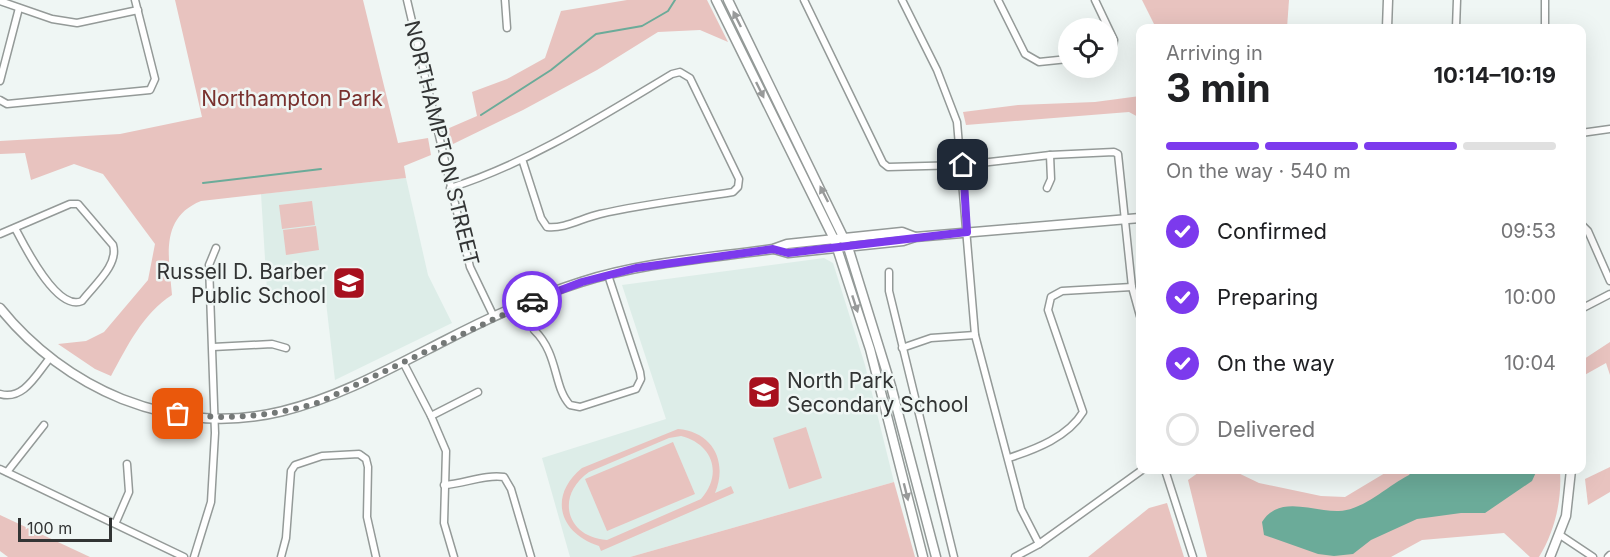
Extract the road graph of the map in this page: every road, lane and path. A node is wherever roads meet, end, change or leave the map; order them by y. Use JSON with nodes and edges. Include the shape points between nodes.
{"nodes":[{"id":1,"x":135,"y":0,"type":"edge"},
{"id":2,"x":407,"y":0,"type":"edge"},
{"id":3,"x":505,"y":0,"type":"edge"},
{"id":4,"x":716,"y":0,"type":"edge"},
{"id":5,"x":728,"y":0,"type":"edge"},
{"id":6,"x":804,"y":0,"type":"edge"},
{"id":7,"x":902,"y":0,"type":"edge"},
{"id":8,"x":998,"y":0,"type":"edge"},
{"id":9,"x":1095,"y":0,"type":"edge"},
{"id":10,"x":1388,"y":0,"type":"edge"},
{"id":11,"x":1457,"y":0,"type":"edge"},
{"id":12,"x":1545,"y":0,"type":"edge"},
{"id":13,"x":0,"y":1,"type":"edge"},
{"id":14,"x":20,"y":8,"type":"junction"},
{"id":15,"x":138,"y":10,"type":"junction"},
{"id":16,"x":1104,"y":18,"type":"edge"},
{"id":17,"x":1388,"y":24,"type":"edge"},
{"id":18,"x":1456,"y":24,"type":"edge"},
{"id":19,"x":1545,"y":24,"type":"edge"},
{"id":20,"x":507,"y":28,"type":"dead end"},
{"id":21,"x":1058,"y":60,"type":"edge"},
{"id":22,"x":0,"y":81,"type":"edge"},
{"id":23,"x":0,"y":100,"type":"edge"},
{"id":24,"x":1610,"y":129,"type":"edge"},
{"id":25,"x":1586,"y":132,"type":"edge"},
{"id":26,"x":1050,"y":155,"type":"junction"},
{"id":27,"x":522,"y":159,"type":"junction"},
{"id":28,"x":963,"y":165,"type":"junction"},
{"id":29,"x":450,"y":188,"type":"junction"},
{"id":30,"x":1047,"y":188,"type":"dead end"},
{"id":31,"x":1136,"y":218,"type":"edge"},
{"id":32,"x":1124,"y":219,"type":"junction"},
{"id":33,"x":15,"y":228,"type":"junction"},
{"id":34,"x":1586,"y":229,"type":"edge"},
{"id":35,"x":967,"y":232,"type":"junction"},
{"id":36,"x":0,"y":234,"type":"edge"},
{"id":37,"x":915,"y":237,"type":"junction"},
{"id":38,"x":845,"y":238,"type":"junction"},
{"id":39,"x":834,"y":239,"type":"junction"},
{"id":40,"x":849,"y":247,"type":"junction"},
{"id":41,"x":216,"y":248,"type":"dead end"},
{"id":42,"x":837,"y":248,"type":"junction"},
{"id":43,"x":773,"y":249,"type":"junction"},
{"id":44,"x":889,"y":272,"type":"dead end"},
{"id":45,"x":608,"y":275,"type":"junction"},
{"id":46,"x":1610,"y":280,"type":"edge"},
{"id":47,"x":1132,"y":287,"type":"junction"},
{"id":48,"x":1610,"y":294,"type":"edge"},
{"id":49,"x":1136,"y":302,"type":"edge"},
{"id":50,"x":1586,"y":306,"type":"edge"},
{"id":51,"x":0,"y":308,"type":"edge"},
{"id":52,"x":494,"y":317,"type":"junction"},
{"id":53,"x":534,"y":330,"type":"dead end"},
{"id":54,"x":975,"y":335,"type":"junction"},
{"id":55,"x":213,"y":347,"type":"junction"},
{"id":56,"x":286,"y":348,"type":"dead end"},
{"id":57,"x":902,"y":348,"type":"junction"},
{"id":58,"x":50,"y":358,"type":"junction"},
{"id":59,"x":403,"y":362,"type":"junction"},
{"id":60,"x":478,"y":392,"type":"dead end"},
{"id":61,"x":0,"y":394,"type":"edge"},
{"id":62,"x":431,"y":416,"type":"junction"},
{"id":63,"x":215,"y":417,"type":"junction"},
{"id":64,"x":44,"y":425,"type":"dead end"},
{"id":65,"x":1009,"y":458,"type":"junction"},
{"id":66,"x":127,"y":464,"type":"dead end"},
{"id":67,"x":4,"y":470,"type":"edge"},
{"id":68,"x":1136,"y":474,"type":"edge"},
{"id":69,"x":1166,"y":474,"type":"edge"},
{"id":70,"x":1571,"y":474,"type":"edge"},
{"id":71,"x":444,"y":485,"type":"junction"},
{"id":72,"x":116,"y":522,"type":"junction"},
{"id":73,"x":1560,"y":535,"type":"junction"},
{"id":74,"x":1039,"y":544,"type":"junction"},
{"id":75,"x":184,"y":557,"type":"edge"},
{"id":76,"x":194,"y":557,"type":"edge"},
{"id":77,"x":281,"y":557,"type":"edge"},
{"id":78,"x":376,"y":557,"type":"edge"},
{"id":79,"x":454,"y":557,"type":"edge"},
{"id":80,"x":531,"y":557,"type":"edge"},
{"id":81,"x":923,"y":557,"type":"edge"},
{"id":82,"x":936,"y":557,"type":"edge"},
{"id":83,"x":954,"y":557,"type":"edge"},
{"id":84,"x":1015,"y":557,"type":"edge"},
{"id":85,"x":1193,"y":557,"type":"edge"},
{"id":86,"x":1550,"y":557,"type":"edge"},
{"id":87,"x":1593,"y":557,"type":"edge"}],
"edges":[{"from":1,"to":15,"type":"street"},
{"from":2,"to":29,"type":"street","name":"NORTHAMPTON STREET"},
{"from":3,"to":20,"type":"street"},
{"from":4,"to":39,"type":"main road","one_way":true},
{"from":38,"to":5,"type":"main road","one_way":true},
{"from":6,"to":28,"type":"street","via":[[883,163],[895,169]]},
{"from":7,"to":28,"type":"street","via":[[952,106]]},
{"from":8,"to":21,"type":"street","via":[[1025,54],[1039,62]]},
{"from":9,"to":16,"type":"street"},
{"from":10,"to":17,"type":"main road"},
{"from":11,"to":18,"type":"street"},
{"from":12,"to":19,"type":"street"},
{"from":13,"to":14,"type":"street"},
{"from":14,"to":15,"type":"street","via":[[77,23]]},
{"from":14,"to":22,"type":"street"},
{"from":15,"to":23,"type":"street","via":[[155,79],[150,90],[7,104]]},
{"from":24,"to":25,"type":"street"},
{"from":26,"to":28,"type":"street"},
{"from":26,"to":30,"type":"street","via":[[1051,179]]},
{"from":26,"to":32,"type":"street","via":[[1118,154]]},
{"from":27,"to":27,"type":"street","via":[[680,72],[690,78],[739,179],[733,192],[598,214],[556,228],[547,227],[541,218]]},
{"from":27,"to":29,"type":"street","via":[[489,176]]},
{"from":28,"to":35,"type":"street"},
{"from":29,"to":52,"type":"street","name":"NORTHAMPTON STREET","via":[[470,267]]},
{"from":31,"to":32,"type":"main road"},
{"from":32,"to":35,"type":"main road"},
{"from":32,"to":47,"type":"street"},
{"from":33,"to":33,"type":"street","via":[[78,204],[113,245],[116,254],[75,304],[66,301],[35,266]]},
{"from":33,"to":36,"type":"street"},
{"from":34,"to":46,"type":"street"},
{"from":35,"to":37,"type":"main road"},
{"from":35,"to":54,"type":"street"},
{"from":37,"to":38,"type":"main road","via":[[902,232]]},
{"from":37,"to":40,"type":"main road"},
{"from":38,"to":39,"type":"main road"},
{"from":38,"to":40,"type":"main road"},
{"from":39,"to":42,"type":"main road"},
{"from":39,"to":43,"type":"main road"},
{"from":40,"to":42,"type":"main road"},
{"from":40,"to":82,"type":"main road"},
{"from":41,"to":55,"type":"street","via":[[209,265]]},
{"from":42,"to":43,"type":"main road","via":[[788,253]]},
{"from":42,"to":81,"type":"main road","one_way":true,"via":[[870,349]]},
{"from":43,"to":45,"type":"main road"},
{"from":44,"to":57,"type":"street","via":[[889,291]]},
{"from":45,"to":52,"type":"main road"},
{"from":45,"to":53,"type":"street","via":[[641,380],[636,389],[580,407],[570,405],[549,348]]},
{"from":47,"to":49,"type":"street"},
{"from":47,"to":65,"type":"street","via":[[1062,291],[1051,297],[1048,309],[1083,412],[1077,421],[1041,447]]},
{"from":48,"to":50,"type":"street"},
{"from":51,"to":58,"type":"main road"},
{"from":52,"to":59,"type":"main road"},
{"from":54,"to":57,"type":"street","via":[[931,338]]},
{"from":54,"to":65,"type":"street"},
{"from":55,"to":56,"type":"street","via":[[272,344]]},
{"from":55,"to":63,"type":"street"},
{"from":57,"to":83,"type":"street"},
{"from":58,"to":61,"type":"street","via":[[29,386],[10,395]]},
{"from":58,"to":63,"type":"main road","via":[[84,381],[129,401],[170,412]]},
{"from":59,"to":62,"type":"street"},
{"from":59,"to":63,"type":"main road","via":[[340,394],[300,408],[263,416]]},
{"from":60,"to":62,"type":"street"},
{"from":62,"to":71,"type":"street","via":[[446,451]]},
{"from":63,"to":76,"type":"street","via":[[211,502]]},
{"from":64,"to":67,"type":"street"},
{"from":65,"to":74,"type":"street","via":[[1021,508]]},
{"from":66,"to":72,"type":"street","via":[[129,492]]},
{"from":67,"to":72,"type":"street"},
{"from":68,"to":74,"type":"street"},
{"from":69,"to":85,"type":"street"},
{"from":70,"to":73,"type":"main road","via":[[1570,500]]},
{"from":71,"to":79,"type":"street","via":[[444,523]]},
{"from":71,"to":80,"type":"street","via":[[504,477]]},
{"from":72,"to":75,"type":"street"},
{"from":73,"to":86,"type":"main road"},
{"from":73,"to":87,"type":"street"},
{"from":74,"to":84,"type":"street"},
{"from":77,"to":78,"type":"street","via":[[291,471],[295,465],[322,456],[359,454],[368,467],[367,517]]}]}
